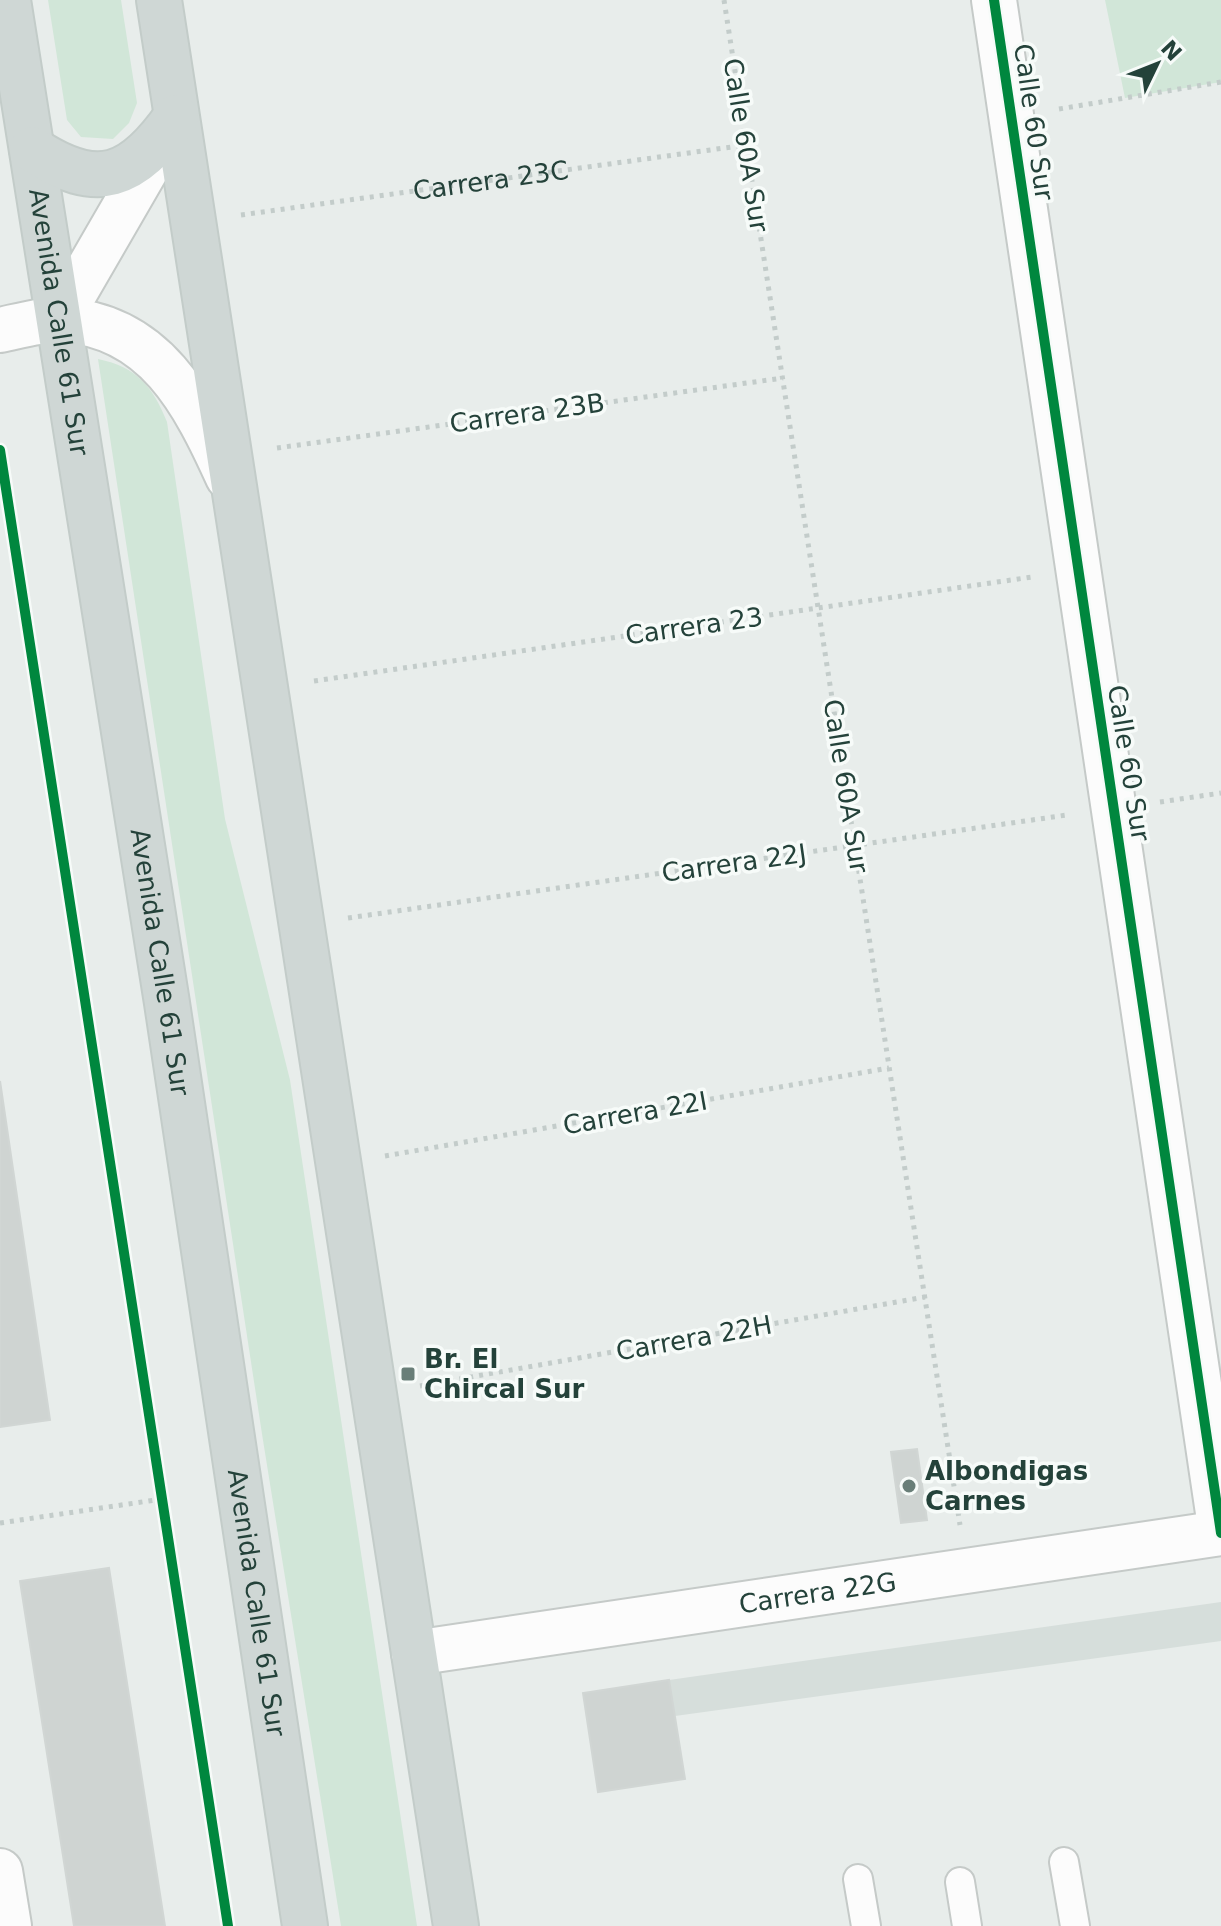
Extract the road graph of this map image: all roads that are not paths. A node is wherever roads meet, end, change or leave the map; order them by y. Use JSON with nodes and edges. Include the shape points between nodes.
{"nodes":[{"id":1,"x":8,"y":0,"type":"edge"},
{"id":2,"x":159,"y":0,"type":"edge"},
{"id":3,"x":994,"y":0,"type":"edge"},
{"id":4,"x":176,"y":117,"type":"junction"},
{"id":5,"x":32,"y":149,"type":"junction"},
{"id":6,"x":59,"y":320,"type":"junction"},
{"id":7,"x":0,"y":330,"type":"edge"},
{"id":8,"x":235,"y":494,"type":"junction"},
{"id":9,"x":1221,"y":1533,"type":"edge"},
{"id":10,"x":414,"y":1653,"type":"junction"},
{"id":11,"x":1064,"y":1862,"type":"dead end"},
{"id":12,"x":0,"y":1871,"type":"edge"},
{"id":13,"x":858,"y":1879,"type":"dead end"},
{"id":14,"x":960,"y":1882,"type":"dead end"},
{"id":15,"x":9,"y":1926,"type":"edge"},
{"id":16,"x":305,"y":1926,"type":"edge"},
{"id":17,"x":456,"y":1926,"type":"edge"},
{"id":18,"x":866,"y":1926,"type":"edge"},
{"id":19,"x":967,"y":1926,"type":"edge"},
{"id":20,"x":1075,"y":1926,"type":"edge"}],
"edges":[{"from":1,"to":5,"type":"main road","name":"Avenida Calle 61 Sur"},
{"from":2,"to":4,"type":"main road"},
{"from":3,"to":9,"type":"street","name":"Calle 60 Sur"},
{"from":4,"to":5,"type":"main road","via":[[140,161],[117,172],[88,175],[58,166]]},
{"from":4,"to":6,"type":"street"},
{"from":4,"to":8,"type":"main road"},
{"from":5,"to":6,"type":"main road","name":"Avenida Calle 61 Sur"},
{"from":6,"to":7,"type":"street"},
{"from":6,"to":8,"type":"street","via":[[116,333],[163,365],[188,397]]},
{"from":6,"to":16,"type":"main road","name":"Avenida Calle 61 Sur"},
{"from":8,"to":10,"type":"main road"},
{"from":9,"to":10,"type":"street","name":"Carrera 22G"},
{"from":10,"to":17,"type":"main road"},
{"from":11,"to":20,"type":"lane"},
{"from":12,"to":15,"type":"street"},
{"from":13,"to":18,"type":"lane"},
{"from":14,"to":19,"type":"lane"}]}
